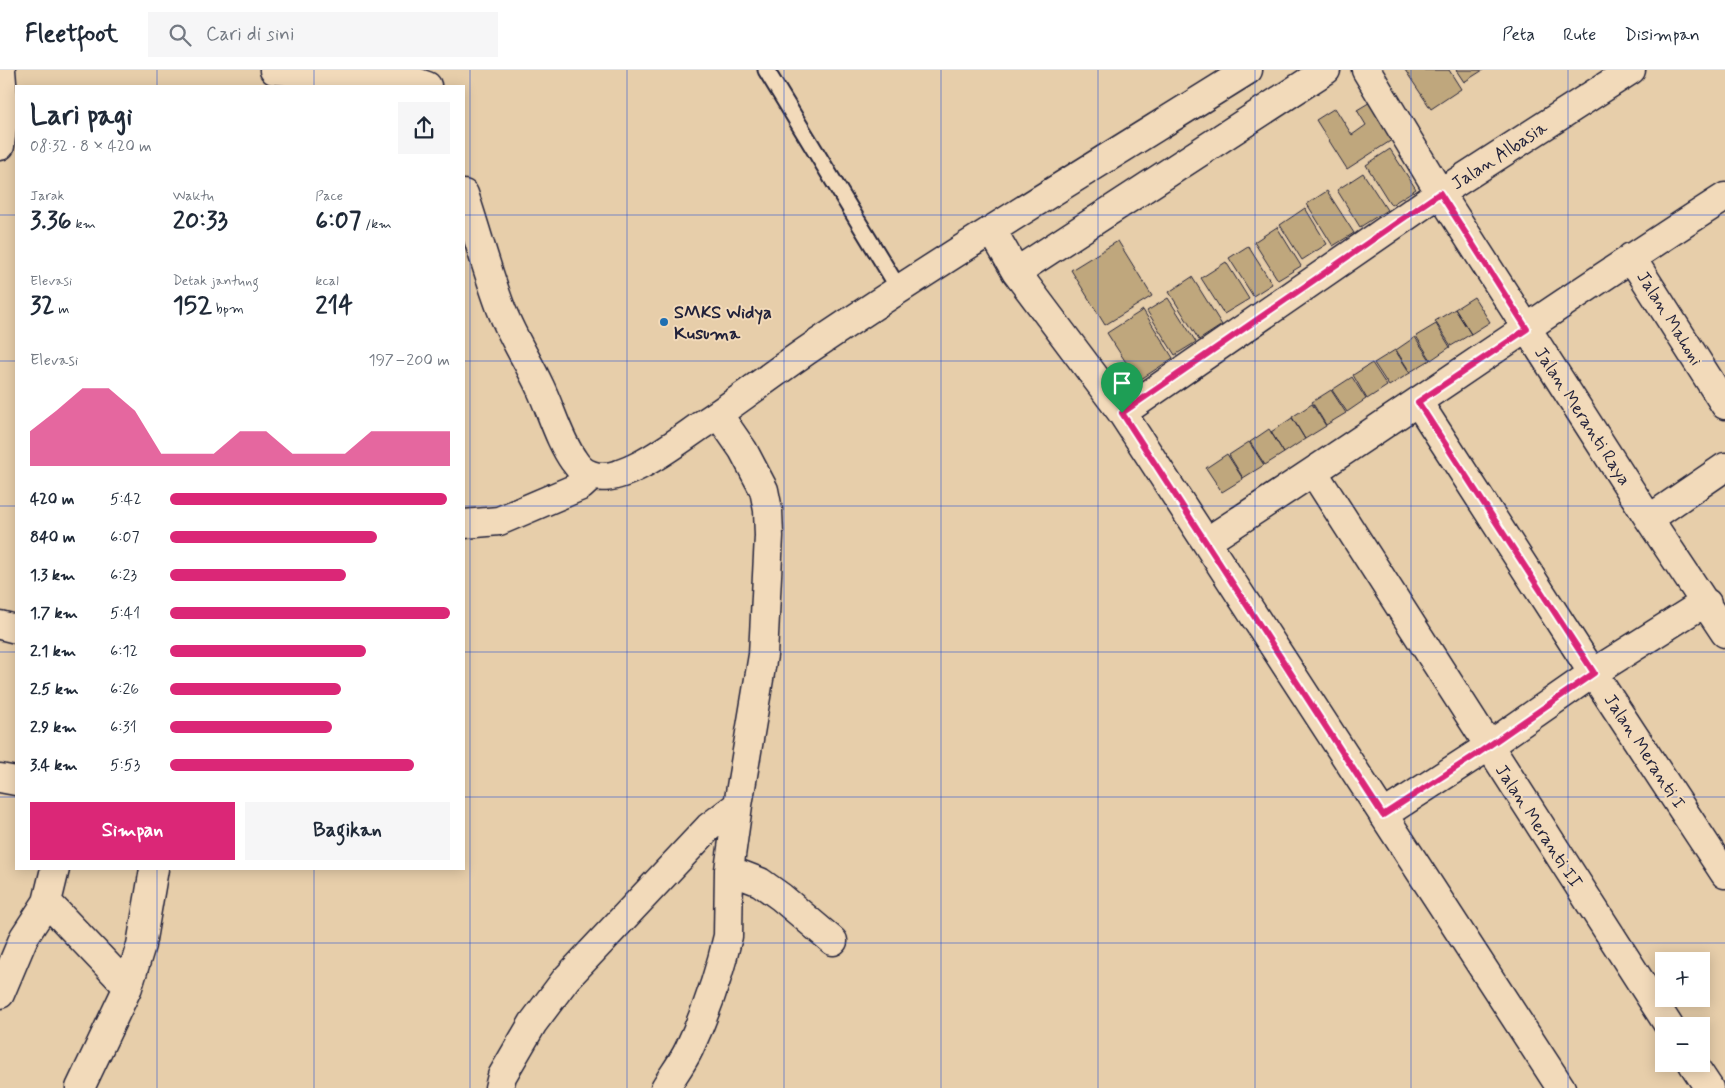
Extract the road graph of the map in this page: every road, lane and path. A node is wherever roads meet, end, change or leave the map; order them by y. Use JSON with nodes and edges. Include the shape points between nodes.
{"nodes":[{"id":1,"x":1,"y":70,"type":"edge"},
{"id":2,"x":274,"y":70,"type":"edge"},
{"id":3,"x":287,"y":70,"type":"edge"},
{"id":4,"x":766,"y":70,"type":"edge"},
{"id":5,"x":1248,"y":70,"type":"edge"},
{"id":6,"x":1326,"y":70,"type":"edge"},
{"id":7,"x":1366,"y":70,"type":"edge"},
{"id":8,"x":1632,"y":70,"type":"edge"},
{"id":9,"x":285,"y":85,"type":"edge"},
{"id":10,"x":424,"y":85,"type":"edge"},
{"id":11,"x":0,"y":146,"type":"edge"},
{"id":12,"x":1440,"y":193,"type":"junction"},
{"id":13,"x":465,"y":197,"type":"edge"},
{"id":14,"x":1725,"y":197,"type":"edge"},
{"id":15,"x":992,"y":230,"type":"junction"},
{"id":16,"x":1631,"y":257,"type":"junction"},
{"id":17,"x":1016,"y":272,"type":"junction"},
{"id":18,"x":899,"y":290,"type":"junction"},
{"id":19,"x":1527,"y":329,"type":"junction"},
{"id":20,"x":1418,"y":402,"type":"junction"},
{"id":21,"x":1725,"y":405,"type":"edge"},
{"id":22,"x":1122,"y":413,"type":"junction"},
{"id":23,"x":718,"y":414,"type":"junction"},
{"id":24,"x":1725,"y":467,"type":"edge"},
{"id":25,"x":1314,"y":473,"type":"junction"},
{"id":26,"x":592,"y":476,"type":"junction"},
{"id":27,"x":1649,"y":519,"type":"junction"},
{"id":28,"x":465,"y":524,"type":"edge"},
{"id":29,"x":1206,"y":542,"type":"junction"},
{"id":30,"x":1707,"y":604,"type":"junction"},
{"id":31,"x":0,"y":625,"type":"edge"},
{"id":32,"x":15,"y":629,"type":"edge"},
{"id":33,"x":1725,"y":633,"type":"edge"},
{"id":34,"x":1594,"y":673,"type":"junction"},
{"id":35,"x":1488,"y":746,"type":"junction"},
{"id":36,"x":0,"y":778,"type":"edge"},
{"id":37,"x":15,"y":780,"type":"edge"},
{"id":38,"x":738,"y":805,"type":"junction"},
{"id":39,"x":1383,"y":815,"type":"junction"},
{"id":40,"x":55,"y":870,"type":"edge"},
{"id":41,"x":154,"y":870,"type":"edge"},
{"id":42,"x":730,"y":870,"type":"junction"},
{"id":43,"x":1725,"y":874,"type":"edge"},
{"id":44,"x":47,"y":902,"type":"junction"},
{"id":45,"x":833,"y":941,"type":"dead end"},
{"id":46,"x":128,"y":987,"type":"junction"},
{"id":47,"x":0,"y":994,"type":"edge"},
{"id":48,"x":1663,"y":1017,"type":"edge"},
{"id":49,"x":1698,"y":1072,"type":"edge"},
{"id":50,"x":80,"y":1088,"type":"edge"},
{"id":51,"x":499,"y":1088,"type":"edge"},
{"id":52,"x":665,"y":1088,"type":"edge"},
{"id":53,"x":1561,"y":1088,"type":"edge"},
{"id":54,"x":1709,"y":1088,"type":"edge"}],
"edges":[{"from":1,"to":11,"type":"street","via":[[4,108]]},
{"from":2,"to":3,"type":"street"},
{"from":3,"to":9,"type":"street"},
{"from":3,"to":10,"type":"street","via":[[413,81]]},
{"from":4,"to":18,"type":"lane"},
{"from":5,"to":15,"type":"street"},
{"from":6,"to":17,"type":"street"},
{"from":7,"to":12,"type":"street","name":"Jalan Meranti Raya"},
{"from":8,"to":12,"type":"street","name":"Jalan Albasia"},
{"from":12,"to":19,"type":"street","name":"Jalan Meranti Raya"},
{"from":12,"to":22,"type":"street","name":"Jalan Albasia"},
{"from":13,"to":26,"type":"street","via":[[500,306],[569,453],[584,472]]},
{"from":14,"to":16,"type":"street"},
{"from":15,"to":17,"type":"street"},
{"from":15,"to":18,"type":"street"},
{"from":16,"to":19,"type":"street"},
{"from":16,"to":21,"type":"street","name":"Jalan Mahoni"},
{"from":17,"to":22,"type":"street"},
{"from":18,"to":23,"type":"street","via":[[815,344]]},
{"from":19,"to":20,"type":"street"},
{"from":19,"to":27,"type":"street","name":"Jalan Meranti Raya"},
{"from":20,"to":25,"type":"street"},
{"from":20,"to":34,"type":"street","name":"Jalan Meranti I"},
{"from":22,"to":29,"type":"street"},
{"from":23,"to":26,"type":"street","via":[[634,469],[616,476]]},
{"from":23,"to":38,"type":"street","via":[[743,450],[764,490],[768,510],[763,655]]},
{"from":24,"to":27,"type":"street"},
{"from":25,"to":29,"type":"street"},
{"from":25,"to":35,"type":"street","name":"Jalan Meranti II"},
{"from":26,"to":28,"type":"street","via":[[581,486],[500,522]]},
{"from":27,"to":30,"type":"street","name":"Jalan Meranti Raya"},
{"from":29,"to":39,"type":"street"},
{"from":30,"to":33,"type":"street","name":"Jalan Meranti Raya"},
{"from":30,"to":34,"type":"street"},
{"from":31,"to":32,"type":"street"},
{"from":34,"to":35,"type":"street"},
{"from":34,"to":43,"type":"street","name":"Jalan Meranti I"},
{"from":35,"to":39,"type":"street"},
{"from":35,"to":48,"type":"street","name":"Jalan Meranti II"},
{"from":36,"to":37,"type":"street"},
{"from":38,"to":42,"type":"street"},
{"from":38,"to":51,"type":"street","via":[[709,827],[566,979],[533,1023],[502,1076]]},
{"from":39,"to":53,"type":"street"},
{"from":40,"to":44,"type":"street"},
{"from":41,"to":46,"type":"street","via":[[141,945]]},
{"from":42,"to":45,"type":"street","via":[[760,882]]},
{"from":42,"to":52,"type":"street","via":[[728,936],[711,996],[688,1050]]},
{"from":44,"to":46,"type":"street"},
{"from":44,"to":47,"type":"street","via":[[24,936]]},
{"from":46,"to":50,"type":"street"},
{"from":49,"to":54,"type":"street"}]}
